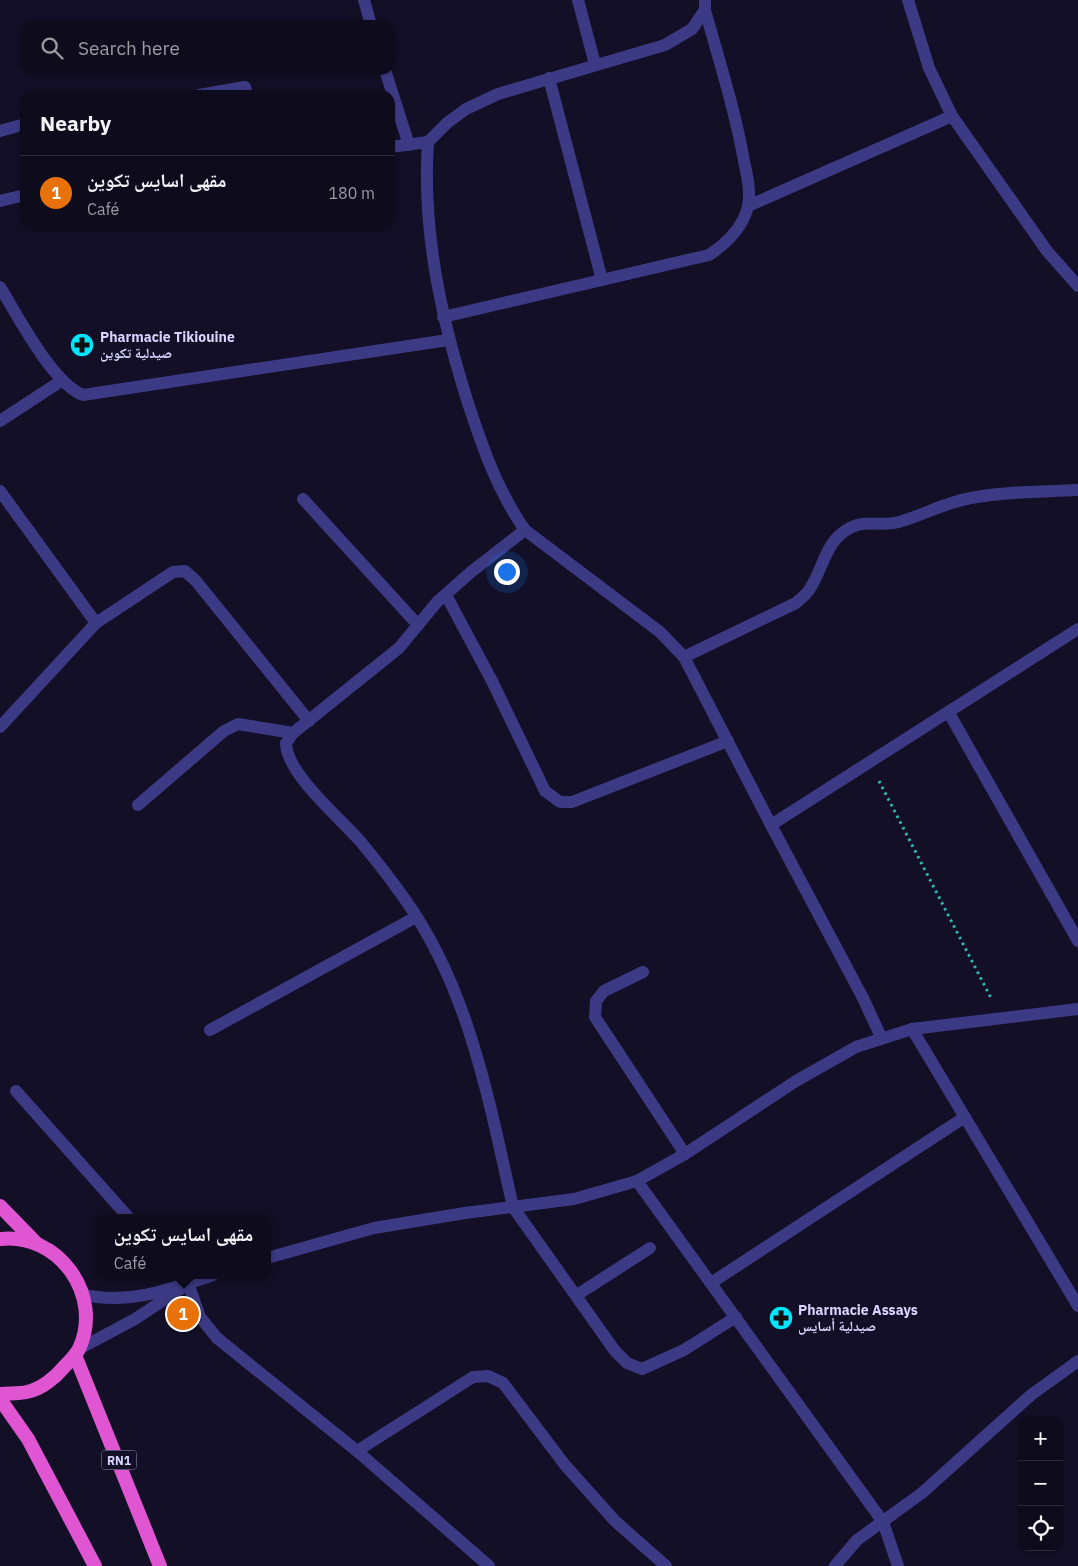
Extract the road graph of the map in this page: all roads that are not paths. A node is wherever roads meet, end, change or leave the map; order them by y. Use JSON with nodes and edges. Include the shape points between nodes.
{"nodes":[{"id":1,"x":364,"y":0,"type":"edge"},
{"id":2,"x":578,"y":0,"type":"edge"},
{"id":3,"x":908,"y":0,"type":"edge"},
{"id":4,"x":705,"y":5,"type":"edge"},
{"id":5,"x":370,"y":20,"type":"edge"},
{"id":6,"x":596,"y":64,"type":"junction"},
{"id":7,"x":387,"y":75,"type":"edge"},
{"id":8,"x":549,"y":78,"type":"junction"},
{"id":9,"x":228,"y":90,"type":"edge"},
{"id":10,"x":246,"y":90,"type":"edge"},
{"id":11,"x":391,"y":90,"type":"edge"},
{"id":12,"x":395,"y":101,"type":"edge"},
{"id":13,"x":952,"y":116,"type":"junction"},
{"id":14,"x":20,"y":125,"type":"edge"},
{"id":15,"x":0,"y":131,"type":"edge"},
{"id":16,"x":428,"y":142,"type":"junction"},
{"id":17,"x":409,"y":145,"type":"junction"},
{"id":18,"x":395,"y":146,"type":"edge"},
{"id":19,"x":20,"y":196,"type":"edge"},
{"id":20,"x":0,"y":201,"type":"edge"},
{"id":21,"x":748,"y":206,"type":"junction"},
{"id":22,"x":602,"y":280,"type":"junction"},
{"id":23,"x":1078,"y":286,"type":"edge"},
{"id":24,"x":0,"y":287,"type":"edge"},
{"id":25,"x":443,"y":317,"type":"junction"},
{"id":26,"x":448,"y":340,"type":"junction"},
{"id":27,"x":61,"y":380,"type":"junction"},
{"id":28,"x":0,"y":421,"type":"edge"},
{"id":29,"x":1078,"y":490,"type":"edge"},
{"id":30,"x":0,"y":491,"type":"edge"},
{"id":31,"x":303,"y":499,"type":"dead end"},
{"id":32,"x":525,"y":530,"type":"junction"},
{"id":33,"x":446,"y":594,"type":"junction"},
{"id":34,"x":96,"y":623,"type":"junction"},
{"id":35,"x":418,"y":625,"type":"junction"},
{"id":36,"x":1078,"y":629,"type":"edge"},
{"id":37,"x":684,"y":657,"type":"junction"},
{"id":38,"x":949,"y":713,"type":"junction"},
{"id":39,"x":309,"y":720,"type":"junction"},
{"id":40,"x":0,"y":727,"type":"edge"},
{"id":41,"x":292,"y":734,"type":"junction"},
{"id":42,"x":728,"y":741,"type":"junction"},
{"id":43,"x":138,"y":806,"type":"dead end"},
{"id":44,"x":771,"y":825,"type":"junction"},
{"id":45,"x":416,"y":917,"type":"junction"},
{"id":46,"x":1078,"y":941,"type":"edge"},
{"id":47,"x":643,"y":972,"type":"dead end"},
{"id":48,"x":1078,"y":1009,"type":"edge"},
{"id":49,"x":912,"y":1029,"type":"junction"},
{"id":50,"x":210,"y":1030,"type":"dead end"},
{"id":51,"x":881,"y":1037,"type":"junction"},
{"id":52,"x":16,"y":1091,"type":"dead end"},
{"id":53,"x":964,"y":1117,"type":"junction"},
{"id":54,"x":686,"y":1154,"type":"junction"},
{"id":55,"x":637,"y":1181,"type":"junction"},
{"id":56,"x":0,"y":1206,"type":"edge"},
{"id":57,"x":513,"y":1207,"type":"junction"},
{"id":58,"x":125,"y":1214,"type":"edge"},
{"id":59,"x":0,"y":1239,"type":"edge"},
{"id":60,"x":36,"y":1243,"type":"junction"},
{"id":61,"x":650,"y":1248,"type":"dead end"},
{"id":62,"x":271,"y":1257,"type":"edge"},
{"id":63,"x":184,"y":1279,"type":"edge"},
{"id":64,"x":710,"y":1283,"type":"junction"},
{"id":65,"x":82,"y":1294,"type":"junction"},
{"id":66,"x":577,"y":1295,"type":"junction"},
{"id":67,"x":1078,"y":1306,"type":"edge"},
{"id":68,"x":736,"y":1317,"type":"junction"},
{"id":69,"x":77,"y":1352,"type":"junction"},
{"id":70,"x":1078,"y":1361,"type":"edge"},
{"id":71,"x":0,"y":1394,"type":"edge"},
{"id":72,"x":0,"y":1399,"type":"edge"},
{"id":73,"x":5,"y":1415,"type":"edge"},
{"id":74,"x":357,"y":1451,"type":"junction"},
{"id":75,"x":883,"y":1522,"type":"junction"},
{"id":76,"x":95,"y":1566,"type":"edge"},
{"id":77,"x":160,"y":1566,"type":"edge"},
{"id":78,"x":489,"y":1566,"type":"edge"},
{"id":79,"x":666,"y":1566,"type":"edge"},
{"id":80,"x":835,"y":1566,"type":"edge"},
{"id":81,"x":898,"y":1566,"type":"edge"}],
"edges":[{"from":1,"to":5,"type":"street"},
{"from":2,"to":6,"type":"street"},
{"from":3,"to":13,"type":"street","via":[[929,68]]},
{"from":4,"to":6,"type":"street","via":[[692,29],[665,45]]},
{"from":4,"to":21,"type":"street","via":[[739,134],[750,189]]},
{"from":6,"to":8,"type":"street"},
{"from":7,"to":11,"type":"street"},
{"from":8,"to":16,"type":"street","via":[[498,94],[466,109]]},
{"from":8,"to":22,"type":"street"},
{"from":9,"to":10,"type":"street","via":[[245,87]]},
{"from":12,"to":17,"type":"street"},
{"from":13,"to":21,"type":"street"},
{"from":13,"to":23,"type":"street","via":[[1047,251]]},
{"from":14,"to":15,"type":"street"},
{"from":16,"to":17,"type":"street"},
{"from":16,"to":25,"type":"street","via":[[429,226]]},
{"from":17,"to":18,"type":"street"},
{"from":19,"to":20,"type":"street"},
{"from":21,"to":22,"type":"street","via":[[741,224],[727,242],[709,255]]},
{"from":22,"to":25,"type":"street"},
{"from":24,"to":27,"type":"street"},
{"from":25,"to":26,"type":"street"},
{"from":26,"to":27,"type":"street","via":[[83,395],[72,391]]},
{"from":26,"to":32,"type":"street","via":[[486,459],[509,507]]},
{"from":27,"to":28,"type":"street"},
{"from":29,"to":37,"type":"street","via":[[970,498],[898,522],[852,525],[839,536],[809,590],[796,603]]},
{"from":30,"to":34,"type":"street"},
{"from":31,"to":35,"type":"street"},
{"from":32,"to":33,"type":"street"},
{"from":32,"to":37,"type":"street","via":[[660,632]]},
{"from":33,"to":35,"type":"street"},
{"from":33,"to":42,"type":"street","via":[[545,791],[560,802],[572,802]]},
{"from":34,"to":39,"type":"street","via":[[173,572],[185,571]]},
{"from":34,"to":40,"type":"street"},
{"from":35,"to":39,"type":"street","via":[[399,648]]},
{"from":36,"to":38,"type":"street"},
{"from":37,"to":42,"type":"street"},
{"from":38,"to":44,"type":"street"},
{"from":38,"to":46,"type":"street"},
{"from":39,"to":41,"type":"street"},
{"from":41,"to":43,"type":"street","via":[[238,724],[224,732]]},
{"from":41,"to":45,"type":"street","via":[[286,743],[288,760],[360,841]]},
{"from":42,"to":44,"type":"street"},
{"from":44,"to":51,"type":"street","via":[[864,998]]},
{"from":45,"to":50,"type":"street"},
{"from":45,"to":57,"type":"street","via":[[446,968],[481,1068]]},
{"from":47,"to":54,"type":"street","via":[[604,991],[596,1001],[595,1017]]},
{"from":48,"to":49,"type":"street"},
{"from":49,"to":51,"type":"street"},
{"from":49,"to":53,"type":"street"},
{"from":51,"to":54,"type":"street","via":[[856,1047],[796,1081]]},
{"from":52,"to":58,"type":"street"},
{"from":53,"to":64,"type":"street"},
{"from":53,"to":67,"type":"street"},
{"from":54,"to":55,"type":"street"},
{"from":55,"to":57,"type":"street","via":[[574,1199]]},
{"from":55,"to":64,"type":"street"},
{"from":56,"to":60,"type":"highway"},
{"from":57,"to":62,"type":"street","via":[[374,1228]]},
{"from":57,"to":66,"type":"street"},
{"from":59,"to":60,"type":"highway"},
{"from":60,"to":65,"type":"highway","via":[[54,1252],[68,1266]]},
{"from":61,"to":66,"type":"street"},
{"from":63,"to":65,"type":"street","via":[[119,1299]]},
{"from":63,"to":69,"type":"street","via":[[135,1319]]},
{"from":63,"to":74,"type":"street","via":[[200,1317],[217,1338]]},
{"from":64,"to":68,"type":"street"},
{"from":65,"to":69,"type":"highway","via":[[86,1323]]},
{"from":66,"to":68,"type":"street","via":[[615,1352],[627,1363],[642,1369],[684,1350]]},
{"from":68,"to":75,"type":"street"},
{"from":69,"to":71,"type":"highway","via":[[55,1378],[28,1392]]},
{"from":69,"to":77,"type":"highway","number":"RN1"},
{"from":70,"to":75,"type":"street","via":[[1031,1395],[922,1493]]},
{"from":72,"to":73,"type":"highway"},
{"from":73,"to":76,"type":"highway","via":[[28,1439]]},
{"from":74,"to":78,"type":"street"},
{"from":74,"to":79,"type":"street","via":[[473,1378],[488,1376],[503,1383],[565,1465],[614,1521]]},
{"from":75,"to":80,"type":"street","via":[[858,1540]]},
{"from":75,"to":81,"type":"street"}]}
